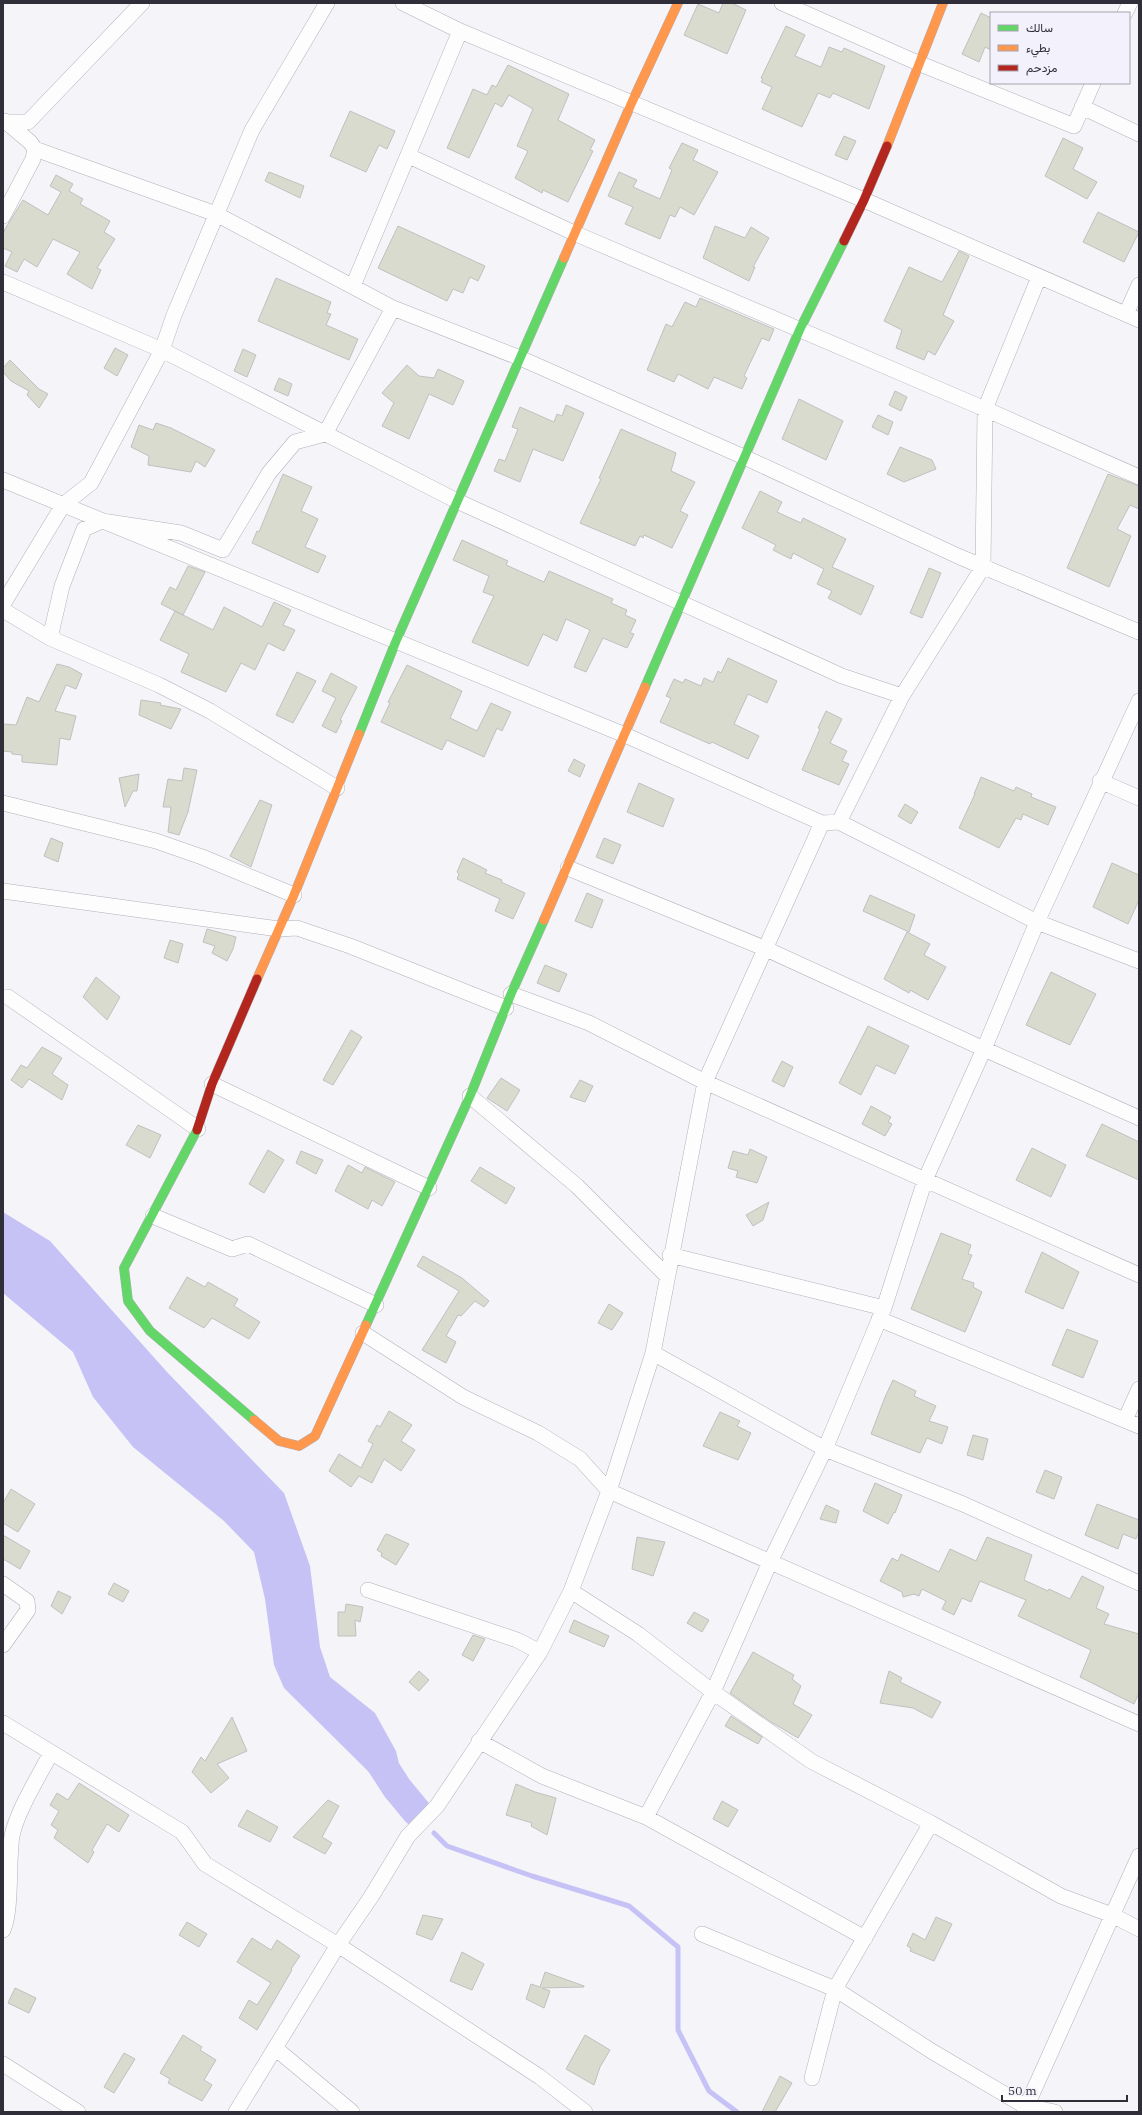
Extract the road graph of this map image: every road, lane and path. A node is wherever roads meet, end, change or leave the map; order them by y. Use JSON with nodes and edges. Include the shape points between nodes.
{"nodes":[{"id":1,"x":142,"y":3,"type":"edge"},
{"id":2,"x":327,"y":3,"type":"edge"},
{"id":3,"x":403,"y":3,"type":"edge"},
{"id":4,"x":678,"y":3,"type":"edge"},
{"id":5,"x":782,"y":3,"type":"edge"},
{"id":6,"x":943,"y":3,"type":"edge"},
{"id":7,"x":1130,"y":3,"type":"edge"},
{"id":8,"x":1136,"y":3,"type":"edge"},
{"id":9,"x":1139,"y":4,"type":"edge"},
{"id":10,"x":1126,"y":12,"type":"edge"},
{"id":11,"x":460,"y":32,"type":"junction"},
{"id":12,"x":918,"y":63,"type":"junction"},
{"id":13,"x":1093,"y":84,"type":"edge"},
{"id":14,"x":632,"y":102,"type":"junction"},
{"id":15,"x":1082,"y":107,"type":"junction"},
{"id":16,"x":4,"y":122,"type":"edge"},
{"id":17,"x":1139,"y":134,"type":"edge"},
{"id":18,"x":35,"y":149,"type":"junction"},
{"id":19,"x":409,"y":156,"type":"junction"},
{"id":20,"x":864,"y":200,"type":"junction"},
{"id":21,"x":216,"y":214,"type":"junction"},
{"id":22,"x":3,"y":216,"type":"edge"},
{"id":23,"x":574,"y":233,"type":"junction"},
{"id":24,"x":1039,"y":277,"type":"junction"},
{"id":25,"x":3,"y":282,"type":"edge"},
{"id":26,"x":1139,"y":285,"type":"edge"},
{"id":27,"x":353,"y":286,"type":"junction"},
{"id":28,"x":393,"y":308,"type":"junction"},
{"id":29,"x":1133,"y":317,"type":"edge"},
{"id":30,"x":800,"y":329,"type":"junction"},
{"id":31,"x":162,"y":350,"type":"junction"},
{"id":32,"x":520,"y":358,"type":"junction"},
{"id":33,"x":986,"y":409,"type":"junction"},
{"id":34,"x":325,"y":434,"type":"junction"},
{"id":35,"x":744,"y":457,"type":"junction"},
{"id":36,"x":1139,"y":477,"type":"edge"},
{"id":37,"x":3,"y":480,"type":"edge"},
{"id":38,"x":457,"y":501,"type":"junction"},
{"id":39,"x":64,"y":505,"type":"junction"},
{"id":40,"x":102,"y":521,"type":"junction"},
{"id":41,"x":982,"y":567,"type":"junction"},
{"id":42,"x":681,"y":601,"type":"junction"},
{"id":43,"x":4,"y":603,"type":"edge"},
{"id":44,"x":1139,"y":632,"type":"edge"},
{"id":45,"x":50,"y":638,"type":"junction"},
{"id":46,"x":396,"y":641,"type":"junction"},
{"id":47,"x":902,"y":696,"type":"junction"},
{"id":48,"x":1139,"y":701,"type":"edge"},
{"id":49,"x":625,"y":735,"type":"junction"},
{"id":50,"x":1100,"y":781,"type":"junction"},
{"id":51,"x":337,"y":788,"type":"junction"},
{"id":52,"x":1139,"y":798,"type":"edge"},
{"id":53,"x":3,"y":803,"type":"edge"},
{"id":54,"x":839,"y":822,"type":"junction"},
{"id":55,"x":822,"y":823,"type":"junction"},
{"id":56,"x":568,"y":868,"type":"junction"},
{"id":57,"x":3,"y":891,"type":"edge"},
{"id":58,"x":294,"y":895,"type":"junction"},
{"id":59,"x":1037,"y":922,"type":"junction"},
{"id":60,"x":279,"y":930,"type":"junction"},
{"id":61,"x":764,"y":948,"type":"junction"},
{"id":62,"x":1139,"y":961,"type":"edge"},
{"id":63,"x":8,"y":997,"type":"dead end"},
{"id":64,"x":508,"y":1001,"type":"junction"},
{"id":65,"x":984,"y":1049,"type":"junction"},
{"id":66,"x":705,"y":1082,"type":"junction"},
{"id":67,"x":212,"y":1084,"type":"junction"},
{"id":68,"x":470,"y":1096,"type":"junction"},
{"id":69,"x":1139,"y":1118,"type":"edge"},
{"id":70,"x":198,"y":1129,"type":"junction"},
{"id":71,"x":925,"y":1180,"type":"junction"},
{"id":72,"x":429,"y":1188,"type":"junction"},
{"id":73,"x":153,"y":1216,"type":"junction"},
{"id":74,"x":670,"y":1254,"type":"junction"},
{"id":75,"x":1139,"y":1275,"type":"edge"},
{"id":76,"x":667,"y":1276,"type":"junction"},
{"id":77,"x":376,"y":1305,"type":"junction"},
{"id":78,"x":882,"y":1313,"type":"junction"},
{"id":79,"x":363,"y":1333,"type":"junction"},
{"id":80,"x":653,"y":1353,"type":"junction"},
{"id":81,"x":1139,"y":1390,"type":"edge"},
{"id":82,"x":1132,"y":1423,"type":"edge"},
{"id":83,"x":825,"y":1449,"type":"junction"},
{"id":84,"x":609,"y":1491,"type":"junction"},
{"id":85,"x":770,"y":1562,"type":"junction"},
{"id":86,"x":1139,"y":1583,"type":"edge"},
{"id":87,"x":3,"y":1584,"type":"edge"},
{"id":88,"x":368,"y":1590,"type":"dead end"},
{"id":89,"x":571,"y":1591,"type":"junction"},
{"id":90,"x":3,"y":1645,"type":"edge"},
{"id":91,"x":540,"y":1652,"type":"junction"},
{"id":92,"x":713,"y":1692,"type":"junction"},
{"id":93,"x":3,"y":1723,"type":"edge"},
{"id":94,"x":1139,"y":1724,"type":"edge"},
{"id":95,"x":479,"y":1741,"type":"junction"},
{"id":96,"x":51,"y":1754,"type":"junction"},
{"id":97,"x":646,"y":1817,"type":"junction"},
{"id":98,"x":931,"y":1823,"type":"junction"},
{"id":99,"x":1139,"y":1856,"type":"edge"},
{"id":100,"x":5,"y":1892,"type":"edge"},
{"id":101,"x":1112,"y":1915,"type":"junction"},
{"id":102,"x":1139,"y":1929,"type":"edge"},
{"id":103,"x":3,"y":1930,"type":"edge"},
{"id":104,"x":702,"y":1934,"type":"dead end"},
{"id":105,"x":865,"y":1938,"type":"junction"},
{"id":106,"x":338,"y":1945,"type":"junction"},
{"id":107,"x":835,"y":1989,"type":"junction"},
{"id":108,"x":275,"y":2048,"type":"junction"},
{"id":109,"x":3,"y":2064,"type":"edge"},
{"id":110,"x":812,"y":2078,"type":"dead end"},
{"id":111,"x":1028,"y":2110,"type":"edge"},
{"id":112,"x":78,"y":2112,"type":"edge"},
{"id":113,"x":236,"y":2112,"type":"edge"},
{"id":114,"x":352,"y":2112,"type":"edge"},
{"id":115,"x":585,"y":2112,"type":"edge"},
{"id":116,"x":1055,"y":2112,"type":"edge"}],
"edges":[{"from":1,"to":16,"type":"street","via":[[28,122]]},
{"from":2,"to":21,"type":"street","via":[[252,130]]},
{"from":3,"to":11,"type":"street"},
{"from":4,"to":14,"type":"street"},
{"from":5,"to":12,"type":"street"},
{"from":6,"to":12,"type":"street"},
{"from":7,"to":10,"type":"street"},
{"from":8,"to":9,"type":"street"},
{"from":11,"to":14,"type":"street"},
{"from":11,"to":19,"type":"street"},
{"from":12,"to":15,"type":"street","via":[[1074,126]]},
{"from":12,"to":20,"type":"street"},
{"from":13,"to":15,"type":"street"},
{"from":14,"to":20,"type":"street"},
{"from":14,"to":23,"type":"street"},
{"from":15,"to":17,"type":"street"},
{"from":16,"to":18,"type":"street"},
{"from":18,"to":21,"type":"street"},
{"from":18,"to":22,"type":"street","via":[[33,159]]},
{"from":19,"to":23,"type":"street"},
{"from":19,"to":27,"type":"street"},
{"from":20,"to":24,"type":"street"},
{"from":20,"to":30,"type":"street"},
{"from":21,"to":27,"type":"street"},
{"from":21,"to":31,"type":"street"},
{"from":23,"to":30,"type":"street"},
{"from":23,"to":32,"type":"street"},
{"from":24,"to":29,"type":"street"},
{"from":24,"to":33,"type":"street"},
{"from":25,"to":31,"type":"street"},
{"from":26,"to":29,"type":"street"},
{"from":27,"to":28,"type":"street"},
{"from":28,"to":32,"type":"street"},
{"from":28,"to":34,"type":"street"},
{"from":30,"to":33,"type":"street"},
{"from":30,"to":35,"type":"street"},
{"from":31,"to":34,"type":"street"},
{"from":31,"to":39,"type":"street","via":[[92,483]]},
{"from":32,"to":35,"type":"street"},
{"from":32,"to":38,"type":"street"},
{"from":33,"to":36,"type":"street"},
{"from":33,"to":41,"type":"street"},
{"from":34,"to":38,"type":"street"},
{"from":34,"to":40,"type":"street","via":[[295,442],[269,473],[223,550],[180,533]]},
{"from":35,"to":41,"type":"street"},
{"from":35,"to":42,"type":"street"},
{"from":37,"to":39,"type":"street"},
{"from":38,"to":42,"type":"street"},
{"from":38,"to":46,"type":"street"},
{"from":39,"to":40,"type":"street"},
{"from":39,"to":43,"type":"street"},
{"from":40,"to":45,"type":"street","via":[[84,529],[62,586]]},
{"from":40,"to":46,"type":"street"},
{"from":41,"to":44,"type":"street"},
{"from":41,"to":47,"type":"street"},
{"from":42,"to":47,"type":"street","via":[[842,676]]},
{"from":42,"to":49,"type":"street"},
{"from":43,"to":45,"type":"street"},
{"from":45,"to":51,"type":"street","via":[[159,685],[210,711]]},
{"from":46,"to":49,"type":"street"},
{"from":46,"to":51,"type":"street"},
{"from":47,"to":54,"type":"street"},
{"from":48,"to":50,"type":"street"},
{"from":49,"to":55,"type":"street"},
{"from":49,"to":56,"type":"street"},
{"from":50,"to":52,"type":"street"},
{"from":50,"to":59,"type":"street"},
{"from":51,"to":58,"type":"street"},
{"from":53,"to":58,"type":"street","via":[[156,841],[202,856]]},
{"from":54,"to":55,"type":"street"},
{"from":54,"to":59,"type":"street"},
{"from":55,"to":61,"type":"street"},
{"from":56,"to":61,"type":"street"},
{"from":56,"to":64,"type":"street"},
{"from":57,"to":60,"type":"street"},
{"from":58,"to":60,"type":"street"},
{"from":59,"to":62,"type":"street"},
{"from":59,"to":65,"type":"street"},
{"from":60,"to":64,"type":"street","via":[[297,928]]},
{"from":60,"to":67,"type":"street"},
{"from":61,"to":65,"type":"street"},
{"from":61,"to":66,"type":"street"},
{"from":63,"to":70,"type":"street"},
{"from":64,"to":66,"type":"street","via":[[589,1024]]},
{"from":64,"to":68,"type":"street"},
{"from":65,"to":69,"type":"street"},
{"from":65,"to":71,"type":"street"},
{"from":66,"to":71,"type":"street"},
{"from":66,"to":74,"type":"street"},
{"from":67,"to":70,"type":"street"},
{"from":67,"to":72,"type":"street"},
{"from":68,"to":72,"type":"street"},
{"from":68,"to":76,"type":"street","via":[[577,1186]]},
{"from":70,"to":73,"type":"street"},
{"from":71,"to":75,"type":"street"},
{"from":71,"to":78,"type":"street"},
{"from":72,"to":77,"type":"street"},
{"from":73,"to":77,"type":"street","via":[[232,1249],[248,1244]]},
{"from":73,"to":79,"type":"street","via":[[124,1268],[128,1301],[150,1331],[279,1441],[299,1446],[315,1436]]},
{"from":74,"to":76,"type":"street"},
{"from":74,"to":78,"type":"street"},
{"from":76,"to":80,"type":"street"},
{"from":77,"to":79,"type":"street"},
{"from":78,"to":82,"type":"street"},
{"from":78,"to":83,"type":"street"},
{"from":79,"to":84,"type":"street","via":[[463,1397],[538,1433],[580,1459]]},
{"from":80,"to":83,"type":"street"},
{"from":80,"to":84,"type":"street"},
{"from":81,"to":82,"type":"street"},
{"from":83,"to":85,"type":"street"},
{"from":83,"to":86,"type":"street","via":[[962,1504]]},
{"from":84,"to":85,"type":"street"},
{"from":84,"to":89,"type":"street"},
{"from":85,"to":92,"type":"street"},
{"from":85,"to":94,"type":"street"},
{"from":87,"to":90,"type":"street","via":[[27,1601],[28,1610]]},
{"from":88,"to":91,"type":"street","via":[[517,1640]]},
{"from":89,"to":91,"type":"street"},
{"from":89,"to":92,"type":"street","via":[[638,1634]]},
{"from":91,"to":95,"type":"street"},
{"from":92,"to":97,"type":"street"},
{"from":92,"to":98,"type":"street","via":[[811,1761]]},
{"from":93,"to":96,"type":"street"},
{"from":95,"to":97,"type":"street","via":[[542,1776]]},
{"from":95,"to":106,"type":"street","via":[[437,1806],[408,1836]]},
{"from":96,"to":100,"type":"street","via":[[12,1835]]},
{"from":96,"to":106,"type":"street","via":[[182,1832],[205,1864]]},
{"from":97,"to":105,"type":"street"},
{"from":98,"to":101,"type":"street","via":[[1061,1896]]},
{"from":98,"to":105,"type":"street"},
{"from":99,"to":101,"type":"street"},
{"from":100,"to":103,"type":"street","via":[[7,1913]]},
{"from":101,"to":102,"type":"street"},
{"from":101,"to":111,"type":"street"},
{"from":104,"to":107,"type":"street"},
{"from":105,"to":107,"type":"street"},
{"from":106,"to":108,"type":"street"},
{"from":106,"to":115,"type":"street","via":[[540,2077]]},
{"from":107,"to":110,"type":"street"},
{"from":107,"to":111,"type":"street"},
{"from":108,"to":113,"type":"street"},
{"from":108,"to":114,"type":"street"},
{"from":109,"to":112,"type":"street"},
{"from":111,"to":116,"type":"street"}]}
